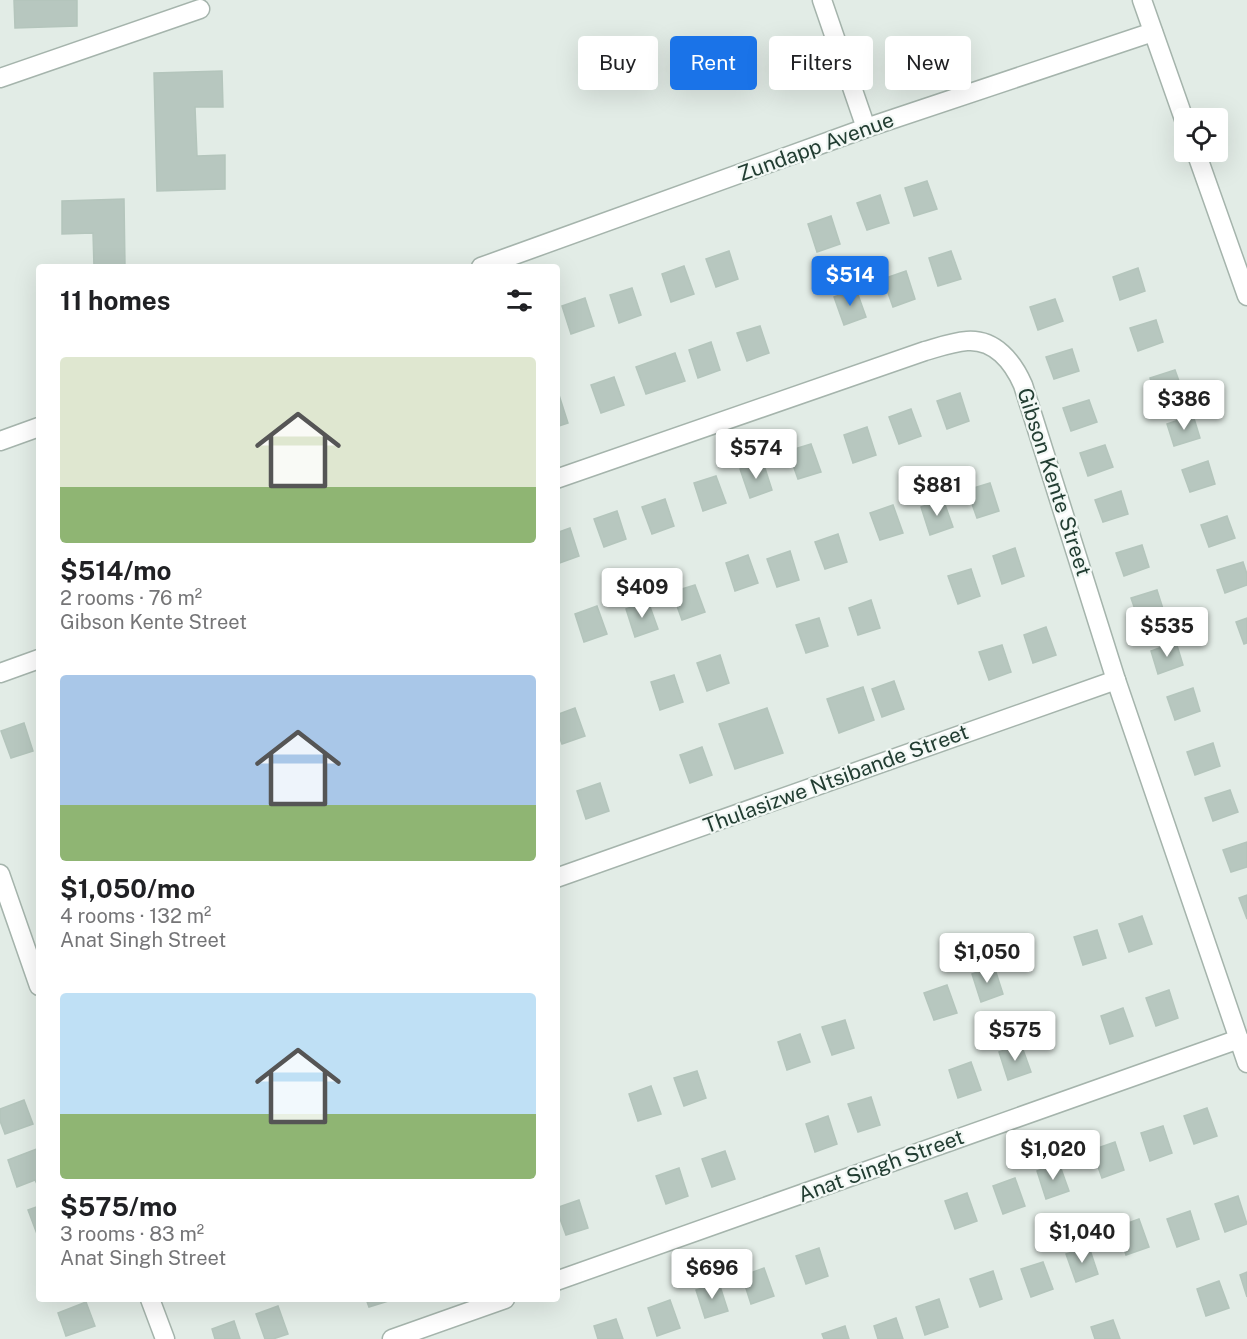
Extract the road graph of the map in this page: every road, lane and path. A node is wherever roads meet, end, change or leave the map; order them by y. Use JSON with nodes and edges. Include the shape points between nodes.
{"nodes":[{"id":1,"x":822,"y":0,"type":"edge"},
{"id":2,"x":1142,"y":0,"type":"edge"},
{"id":3,"x":200,"y":9,"type":"dead end"},
{"id":4,"x":1153,"y":32,"type":"junction"},
{"id":5,"x":0,"y":78,"type":"edge"},
{"id":6,"x":1180,"y":108,"type":"edge"},
{"id":7,"x":866,"y":128,"type":"junction"},
{"id":8,"x":1200,"y":162,"type":"edge"},
{"id":9,"x":489,"y":264,"type":"edge"},
{"id":10,"x":1243,"y":272,"type":"edge"},
{"id":11,"x":1247,"y":296,"type":"edge"},
{"id":12,"x":36,"y":428,"type":"edge"},
{"id":13,"x":0,"y":441,"type":"edge"},
{"id":14,"x":560,"y":478,"type":"edge"},
{"id":15,"x":36,"y":660,"type":"edge"},
{"id":16,"x":0,"y":673,"type":"edge"},
{"id":17,"x":1116,"y":680,"type":"junction"},
{"id":18,"x":0,"y":874,"type":"edge"},
{"id":19,"x":560,"y":877,"type":"edge"},
{"id":20,"x":36,"y":977,"type":"edge"},
{"id":21,"x":1239,"y":1039,"type":"junction"},
{"id":22,"x":1247,"y":1063,"type":"edge"},
{"id":23,"x":560,"y":1280,"type":"edge"},
{"id":24,"x":151,"y":1302,"type":"edge"},
{"id":25,"x":497,"y":1302,"type":"edge"},
{"id":26,"x":165,"y":1339,"type":"edge"},
{"id":27,"x":392,"y":1339,"type":"edge"}],
"edges":[{"from":1,"to":7,"type":"street"},
{"from":2,"to":4,"type":"street"},
{"from":3,"to":5,"type":"street"},
{"from":4,"to":6,"type":"street"},
{"from":4,"to":7,"type":"street","name":"Zundapp Avenue"},
{"from":7,"to":9,"type":"street","name":"Zundapp Avenue"},
{"from":8,"to":10,"type":"street"},
{"from":10,"to":11,"type":"street"},
{"from":12,"to":13,"type":"street"},
{"from":14,"to":17,"type":"street","name":"Gibson Kente Street","via":[[925,351],[968,341],[982,342],[1007,357],[1023,385]]},
{"from":15,"to":16,"type":"street"},
{"from":17,"to":19,"type":"street","name":"Thulasizwe Ntsibande Street"},
{"from":17,"to":21,"type":"street","name":"Gibson Kente Street"},
{"from":18,"to":20,"type":"street"},
{"from":21,"to":22,"type":"street","name":"Gibson Kente Street"},
{"from":21,"to":23,"type":"street","name":"Anat Singh Street"},
{"from":24,"to":26,"type":"street"},
{"from":25,"to":27,"type":"street"}]}
